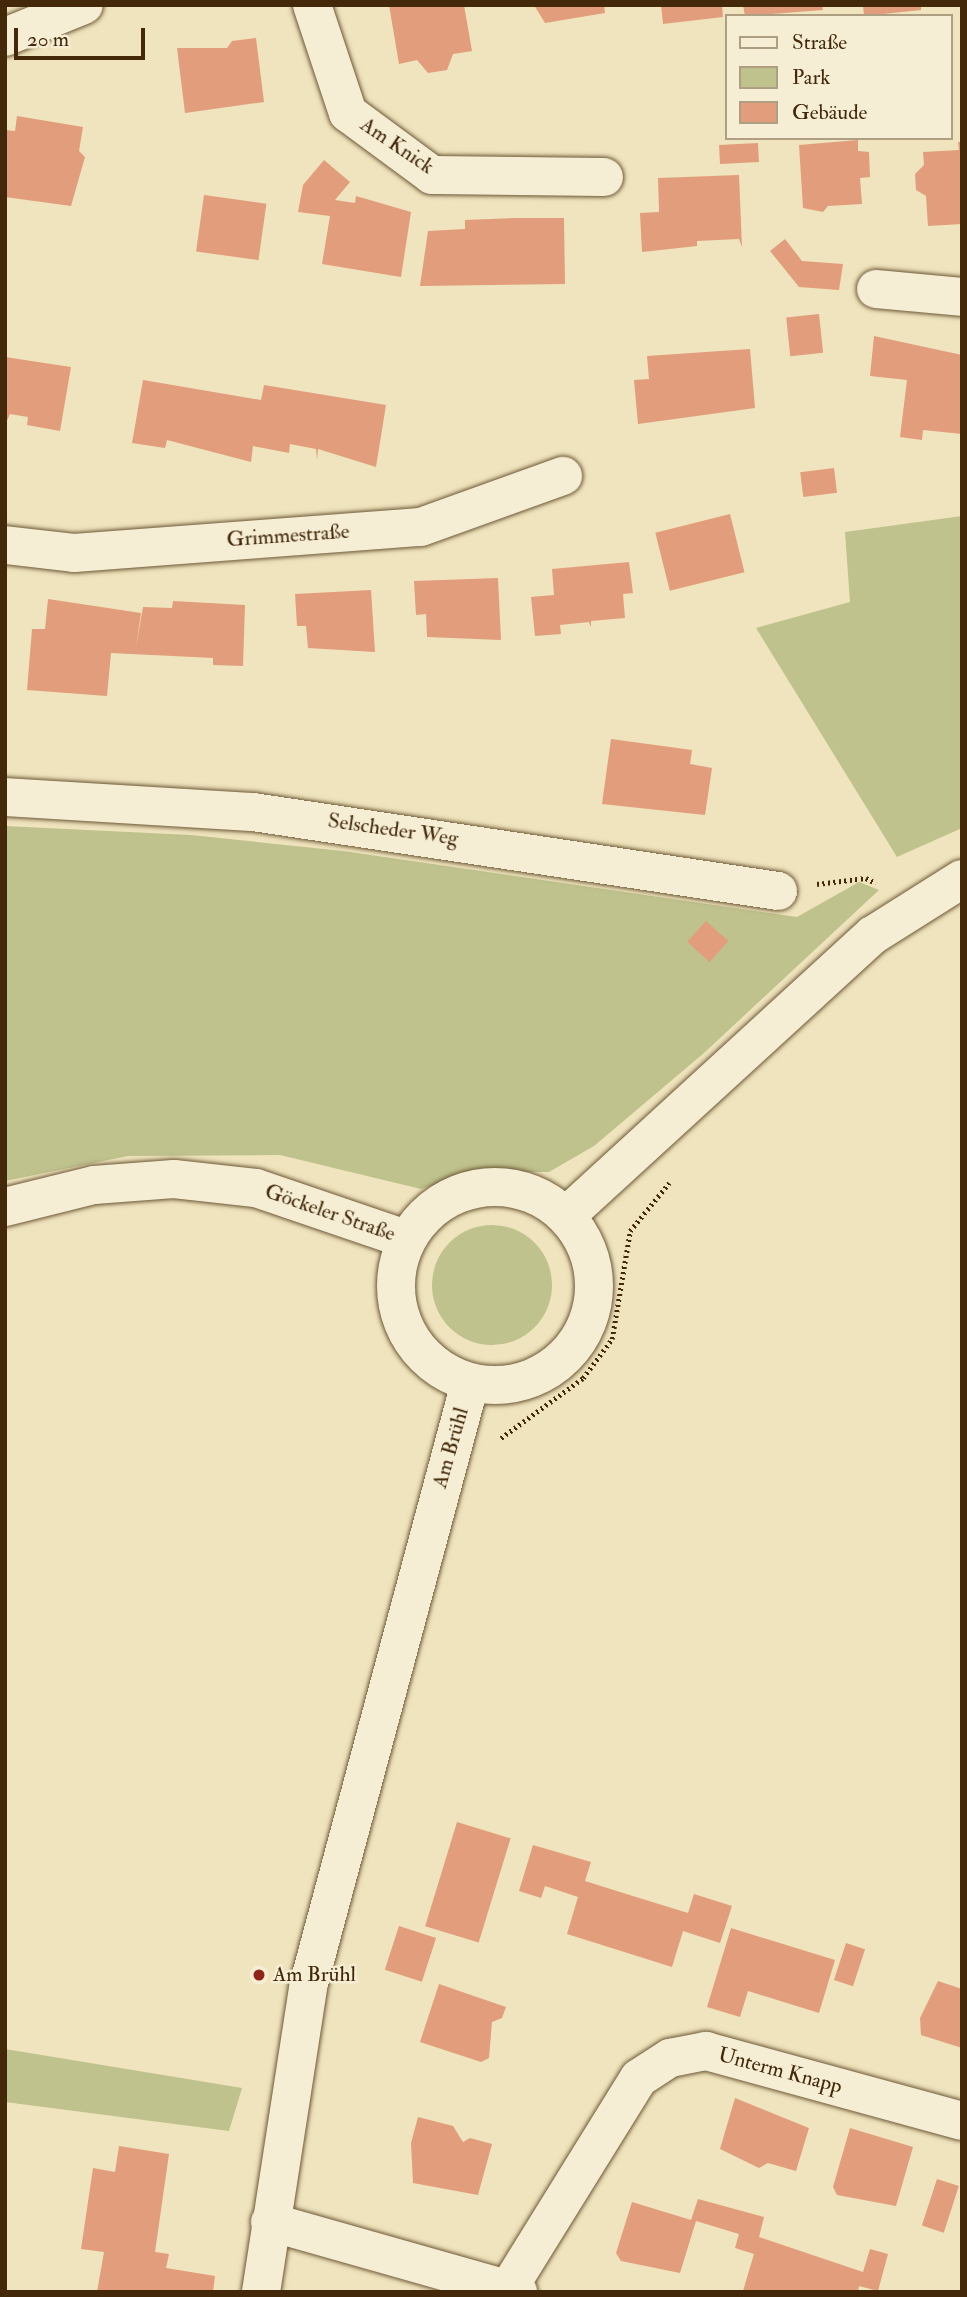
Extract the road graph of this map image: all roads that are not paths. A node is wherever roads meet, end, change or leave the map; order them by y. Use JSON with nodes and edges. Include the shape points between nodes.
{"nodes":[{"id":1,"x":83,"y":5,"type":"edge"},
{"id":2,"x":312,"y":5,"type":"edge"},
{"id":3,"x":5,"y":37,"type":"edge"},
{"id":4,"x":604,"y":177,"type":"dead end"},
{"id":5,"x":876,"y":289,"type":"dead end"},
{"id":6,"x":962,"y":297,"type":"edge"},
{"id":7,"x":563,"y":476,"type":"dead end"},
{"id":8,"x":5,"y":545,"type":"edge"},
{"id":9,"x":5,"y":797,"type":"edge"},
{"id":10,"x":962,"y":879,"type":"edge"},
{"id":11,"x":778,"y":891,"type":"road end"},
{"id":12,"x":5,"y":1207,"type":"edge"},
{"id":13,"x":566,"y":1216,"type":"junction"},
{"id":14,"x":407,"y":1238,"type":"junction"},
{"id":15,"x":470,"y":1383,"type":"junction"},
{"id":16,"x":962,"y":2121,"type":"edge"},
{"id":17,"x":270,"y":2222,"type":"junction"},
{"id":18,"x":513,"y":2290,"type":"edge"},
{"id":19,"x":261,"y":2292,"type":"edge"}],
"edges":[{"from":1,"to":3,"type":"street"},
{"from":2,"to":4,"type":"street","name":"Am Knick","via":[[348,113],[432,175]]},
{"from":5,"to":6,"type":"street"},
{"from":7,"to":8,"type":"street","name":"Grimmestraße","via":[[421,527],[74,553]]},
{"from":9,"to":11,"type":"street","name":"Selscheder Weg","via":[[253,811]]},
{"from":10,"to":13,"type":"street","via":[[873,935]]},
{"from":12,"to":14,"type":"street","name":"Göckeler Straße","via":[[94,1185],[174,1179],[256,1188]]},
{"from":13,"to":14,"type":"street","via":[[539,1196],[508,1187],[474,1188],[430,1209]]},
{"from":13,"to":15,"type":"street","via":[[585,1243],[594,1275],[586,1328],[570,1351],[528,1380]]},
{"from":14,"to":15,"type":"street","via":[[397,1263],[398,1313],[411,1341],[433,1365]]},
{"from":15,"to":17,"type":"street","name":"Am Brühl","via":[[309,1983]]},
{"from":16,"to":18,"type":"street","name":"Unterm Knapp","via":[[706,2051],[670,2058],[639,2078]]},
{"from":17,"to":18,"type":"street","name":"Unterm Knapp"},
{"from":17,"to":19,"type":"street","name":"Am Brühl"}]}
